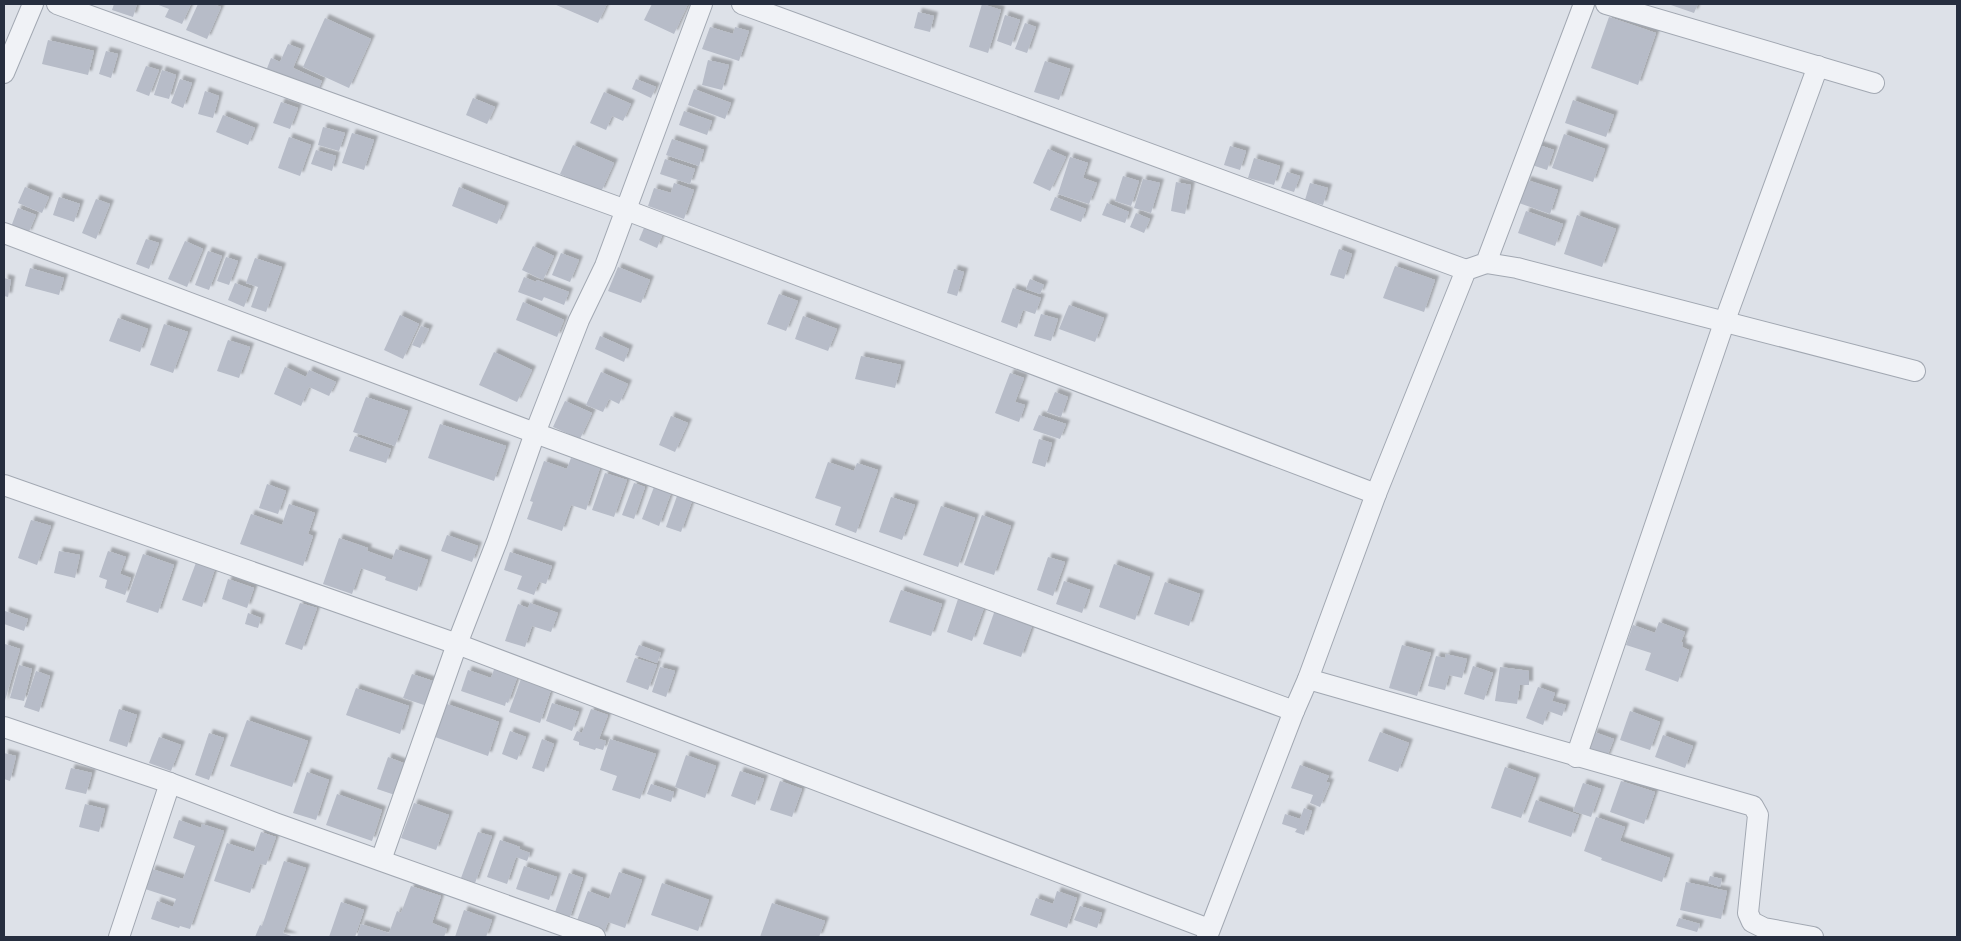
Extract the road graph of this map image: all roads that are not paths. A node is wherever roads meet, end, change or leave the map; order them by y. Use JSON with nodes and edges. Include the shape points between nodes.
{"nodes":[{"id":1,"x":33,"y":4,"type":"edge"},
{"id":2,"x":57,"y":4,"type":"edge"},
{"id":3,"x":702,"y":4,"type":"edge"},
{"id":4,"x":742,"y":4,"type":"edge"},
{"id":5,"x":1584,"y":4,"type":"edge"},
{"id":6,"x":1606,"y":4,"type":"edge"},
{"id":7,"x":1818,"y":66,"type":"junction"},
{"id":8,"x":4,"y":73,"type":"edge"},
{"id":9,"x":1874,"y":83,"type":"dead end"},
{"id":10,"x":626,"y":210,"type":"junction"},
{"id":11,"x":4,"y":234,"type":"edge"},
{"id":12,"x":1486,"y":263,"type":"junction"},
{"id":13,"x":1466,"y":270,"type":"junction"},
{"id":14,"x":1724,"y":322,"type":"junction"},
{"id":15,"x":1914,"y":371,"type":"dead end"},
{"id":16,"x":535,"y":432,"type":"junction"},
{"id":17,"x":4,"y":484,"type":"edge"},
{"id":18,"x":1376,"y":494,"type":"junction"},
{"id":19,"x":457,"y":644,"type":"junction"},
{"id":20,"x":1308,"y":679,"type":"junction"},
{"id":21,"x":1294,"y":711,"type":"junction"},
{"id":22,"x":4,"y":727,"type":"edge"},
{"id":23,"x":1576,"y":757,"type":"junction"},
{"id":24,"x":170,"y":783,"type":"junction"},
{"id":25,"x":381,"y":860,"type":"junction"},
{"id":26,"x":1208,"y":933,"type":"edge"},
{"id":27,"x":119,"y":937,"type":"edge"},
{"id":28,"x":594,"y":937,"type":"edge"},
{"id":29,"x":1813,"y":937,"type":"edge"}],
"edges":[{"from":1,"to":8,"type":"street"},
{"from":2,"to":10,"type":"street"},
{"from":3,"to":10,"type":"street"},
{"from":4,"to":13,"type":"street"},
{"from":5,"to":12,"type":"street"},
{"from":6,"to":7,"type":"street"},
{"from":7,"to":9,"type":"street"},
{"from":7,"to":14,"type":"street"},
{"from":10,"to":16,"type":"street"},
{"from":10,"to":18,"type":"street"},
{"from":11,"to":16,"type":"street"},
{"from":12,"to":13,"type":"street"},
{"from":12,"to":14,"type":"street","via":[[1517,268]]},
{"from":13,"to":18,"type":"street"},
{"from":14,"to":15,"type":"street"},
{"from":14,"to":23,"type":"street"},
{"from":16,"to":19,"type":"street"},
{"from":16,"to":21,"type":"street"},
{"from":17,"to":19,"type":"street"},
{"from":18,"to":20,"type":"street"},
{"from":19,"to":25,"type":"street"},
{"from":19,"to":26,"type":"street"},
{"from":20,"to":21,"type":"street"},
{"from":20,"to":23,"type":"street"},
{"from":21,"to":26,"type":"street"},
{"from":22,"to":24,"type":"street"},
{"from":23,"to":29,"type":"street","via":[[1753,806],[1758,815],[1748,914],[1752,922],[1764,928]]},
{"from":24,"to":25,"type":"street"},
{"from":24,"to":27,"type":"street"},
{"from":25,"to":28,"type":"street"}]}
